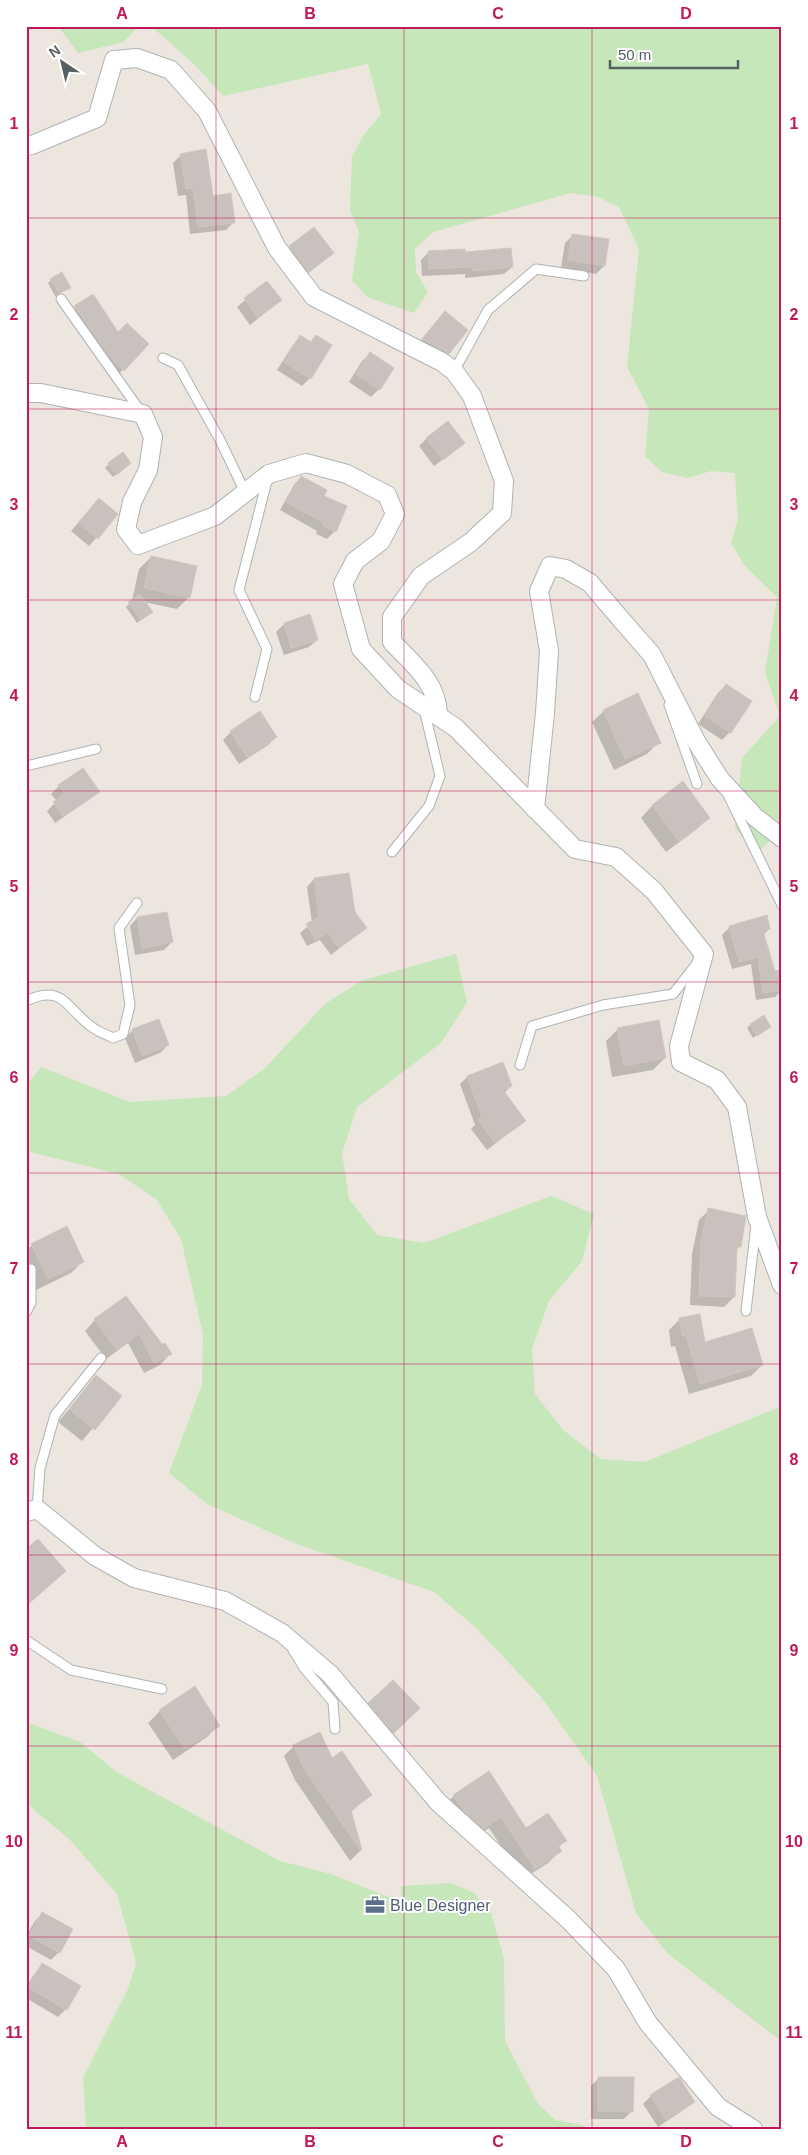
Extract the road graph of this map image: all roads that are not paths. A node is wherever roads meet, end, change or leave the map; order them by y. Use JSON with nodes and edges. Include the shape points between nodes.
{"nodes":[{"id":1,"x":26,"y":146,"type":"edge"},
{"id":2,"x":584,"y":276,"type":"dead end"},
{"id":3,"x":61,"y":299,"type":"dead end"},
{"id":4,"x":163,"y":358,"type":"dead end"},
{"id":5,"x":454,"y":371,"type":"junction"},
{"id":6,"x":26,"y":394,"type":"edge"},
{"id":7,"x":143,"y":414,"type":"junction"},
{"id":8,"x":269,"y":474,"type":"junction"},
{"id":9,"x":245,"y":492,"type":"junction"},
{"id":10,"x":652,"y":655,"type":"junction"},
{"id":11,"x":254,"y":696,"type":"dead end"},
{"id":12,"x":431,"y":711,"type":"junction"},
{"id":13,"x":96,"y":749,"type":"dead end"},
{"id":14,"x":26,"y":766,"type":"edge"},
{"id":15,"x":720,"y":779,"type":"junction"},
{"id":16,"x":697,"y":784,"type":"dead end"},
{"id":17,"x":535,"y":809,"type":"junction"},
{"id":18,"x":782,"y":838,"type":"edge"},
{"id":19,"x":392,"y":852,"type":"dead end"},
{"id":20,"x":137,"y":903,"type":"dead end"},
{"id":21,"x":782,"y":905,"type":"edge"},
{"id":22,"x":704,"y":954,"type":"junction"},
{"id":23,"x":26,"y":1001,"type":"edge"},
{"id":24,"x":520,"y":1065,"type":"dead end"},
{"id":25,"x":757,"y":1217,"type":"junction"},
{"id":26,"x":31,"y":1269,"type":"dead end"},
{"id":27,"x":782,"y":1286,"type":"edge"},
{"id":28,"x":26,"y":1312,"type":"edge"},
{"id":29,"x":746,"y":1312,"type":"dead end"},
{"id":30,"x":101,"y":1358,"type":"dead end"},
{"id":31,"x":32,"y":1510,"type":"edge"},
{"id":32,"x":282,"y":1633,"type":"junction"},
{"id":33,"x":26,"y":1640,"type":"edge"},
{"id":34,"x":162,"y":1689,"type":"dead end"},
{"id":35,"x":335,"y":1729,"type":"dead end"},
{"id":36,"x":752,"y":2129,"type":"edge"}],
"edges":[{"from":1,"to":5,"type":"street","via":[[97,118],[114,60],[137,58],[171,70],[207,111],[277,248],[314,297]]},
{"from":2,"to":5,"type":"lane","via":[[536,269],[488,310]]},
{"from":3,"to":7,"type":"lane"},
{"from":4,"to":9,"type":"lane","via":[[178,365]]},
{"from":5,"to":12,"type":"street","via":[[472,396],[504,481],[502,513],[471,542],[421,576],[392,617],[392,642],[427,679],[438,701]]},
{"from":6,"to":7,"type":"street","via":[[41,393]]},
{"from":7,"to":9,"type":"street","via":[[153,437],[148,470],[132,502],[126,529],[138,545],[215,516]]},
{"from":8,"to":9,"type":"street"},
{"from":8,"to":11,"type":"lane","via":[[238,590],[267,649]]},
{"from":8,"to":12,"type":"street","via":[[306,463],[347,474],[387,495],[396,514],[381,541],[354,561],[342,584],[361,649],[398,689]]},
{"from":10,"to":15,"type":"street","via":[[696,741]]},
{"from":10,"to":16,"type":"lane"},
{"from":10,"to":17,"type":"street","via":[[590,583],[566,569],[550,566],[539,591],[548,651]]},
{"from":12,"to":17,"type":"street","via":[[456,728]]},
{"from":12,"to":19,"type":"lane","via":[[440,776],[429,806]]},
{"from":13,"to":14,"type":"lane"},
{"from":15,"to":18,"type":"street","via":[[755,817]]},
{"from":15,"to":21,"type":"lane"},
{"from":17,"to":22,"type":"street","via":[[575,849],[616,857],[654,891]]},
{"from":20,"to":23,"type":"lane","via":[[119,928],[130,1005],[123,1034],[113,1038],[92,1028],[60,996],[40,994]]},
{"from":22,"to":24,"type":"lane","via":[[673,994],[603,1005],[532,1026]]},
{"from":22,"to":25,"type":"street","via":[[679,1046],[681,1062],[717,1080],[737,1108]]},
{"from":25,"to":27,"type":"street"},
{"from":25,"to":29,"type":"lane"},
{"from":26,"to":28,"type":"lane","via":[[31,1303]]},
{"from":30,"to":31,"type":"lane","via":[[55,1414]]},
{"from":31,"to":32,"type":"street","via":[[95,1556],[134,1578],[225,1601]]},
{"from":32,"to":35,"type":"lane","via":[[304,1668],[333,1702]]},
{"from":32,"to":36,"type":"street","via":[[330,1674],[438,1802],[570,1920],[616,1969],[648,2024],[718,2107]]},
{"from":33,"to":34,"type":"lane","via":[[71,1670]]}]}
